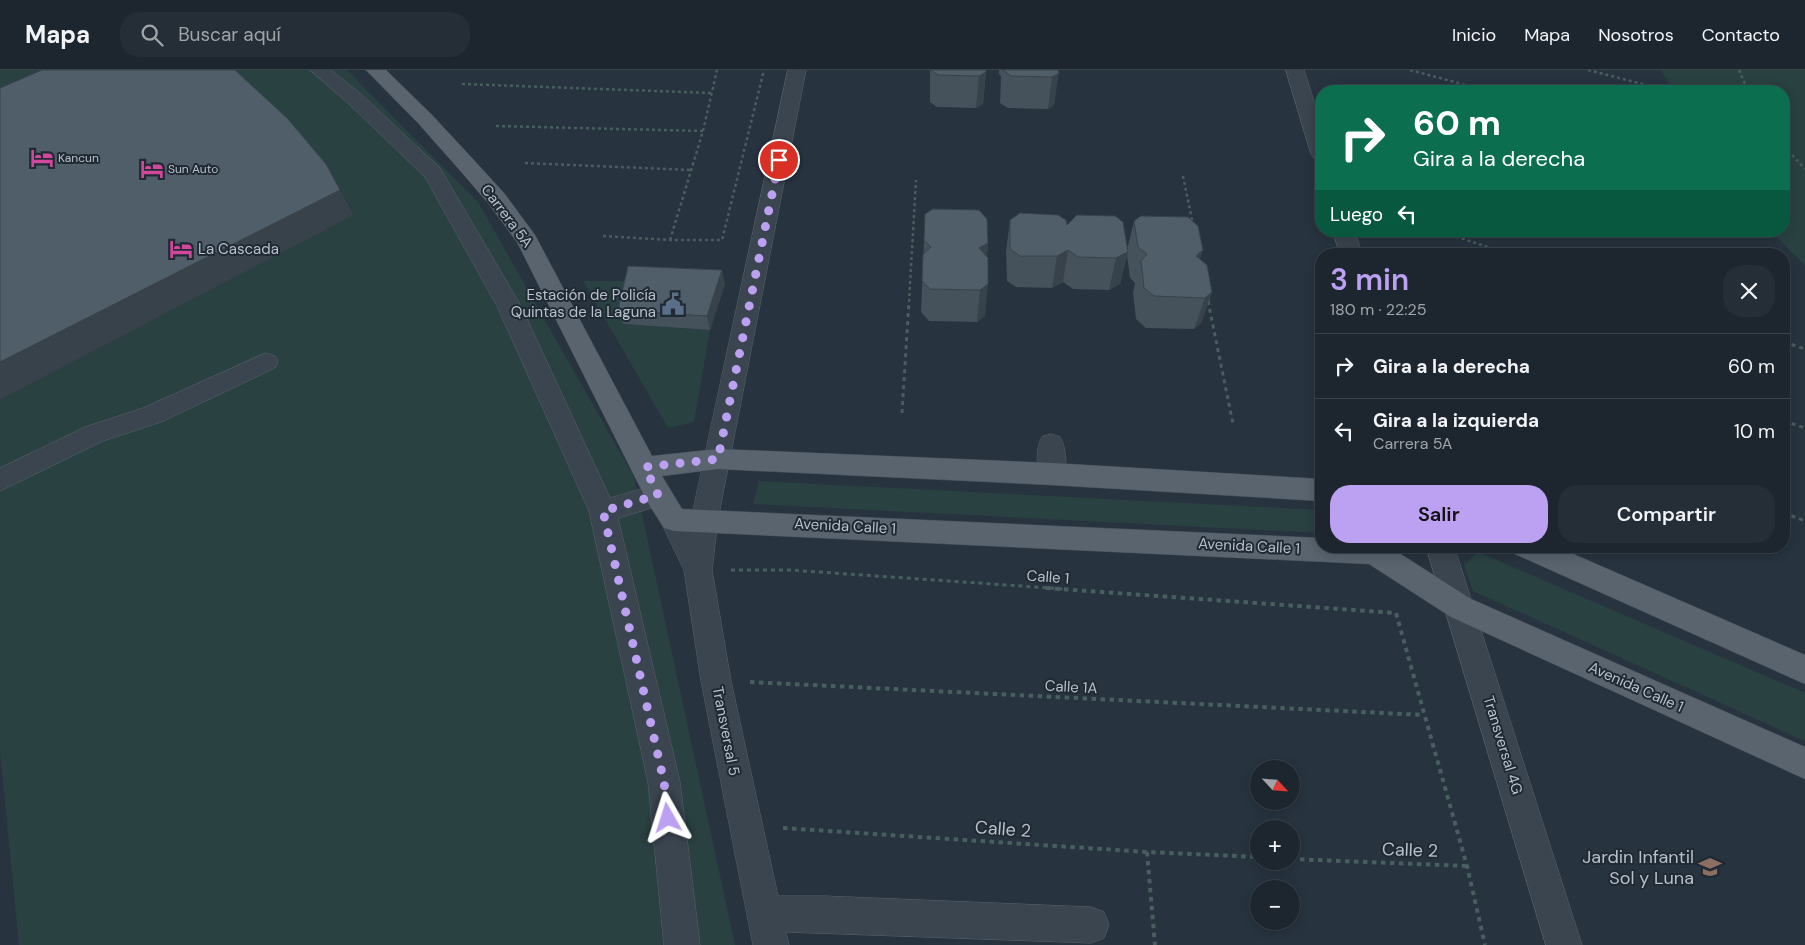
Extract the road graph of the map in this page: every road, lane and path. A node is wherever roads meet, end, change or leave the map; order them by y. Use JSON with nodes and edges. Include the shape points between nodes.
{"nodes":[{"id":1,"x":320,"y":70,"type":"edge"},
{"id":2,"x":375,"y":70,"type":"edge"},
{"id":3,"x":717,"y":70,"type":"edge"},
{"id":4,"x":764,"y":70,"type":"edge"},
{"id":5,"x":798,"y":70,"type":"edge"},
{"id":6,"x":1295,"y":70,"type":"edge"},
{"id":7,"x":1410,"y":70,"type":"edge"},
{"id":8,"x":1588,"y":70,"type":"edge"},
{"id":9,"x":1739,"y":70,"type":"edge"},
{"id":10,"x":462,"y":84,"type":"dead end"},
{"id":11,"x":1466,"y":85,"type":"edge"},
{"id":12,"x":1646,"y":85,"type":"edge"},
{"id":13,"x":1745,"y":85,"type":"edge"},
{"id":14,"x":711,"y":93,"type":"junction"},
{"id":15,"x":496,"y":126,"type":"dead end"},
{"id":16,"x":702,"y":132,"type":"junction"},
{"id":17,"x":1315,"y":135,"type":"edge"},
{"id":18,"x":1790,"y":153,"type":"edge"},
{"id":19,"x":525,"y":163,"type":"dead end"},
{"id":20,"x":1805,"y":169,"type":"edge"},
{"id":21,"x":690,"y":170,"type":"junction"},
{"id":22,"x":1183,"y":176,"type":"dead end"},
{"id":23,"x":916,"y":180,"type":"dead end"},
{"id":24,"x":1194,"y":233,"type":"edge"},
{"id":25,"x":603,"y":236,"type":"dead end"},
{"id":26,"x":1457,"y":237,"type":"edge"},
{"id":27,"x":670,"y":240,"type":"junction"},
{"id":28,"x":1491,"y":248,"type":"edge"},
{"id":29,"x":1206,"y":290,"type":"edge"},
{"id":30,"x":1790,"y":344,"type":"edge"},
{"id":31,"x":1805,"y":349,"type":"edge"},
{"id":32,"x":266,"y":362,"type":"dead end"},
{"id":33,"x":902,"y":413,"type":"dead end"},
{"id":34,"x":1790,"y":423,"type":"edge"},
{"id":35,"x":1233,"y":424,"type":"dead end"},
{"id":36,"x":1805,"y":428,"type":"edge"},
{"id":37,"x":1051,"y":444,"type":"dead end"},
{"id":38,"x":718,"y":459,"type":"junction"},
{"id":39,"x":645,"y":467,"type":"junction"},
{"id":40,"x":1052,"y":474,"type":"junction"},
{"id":41,"x":0,"y":480,"type":"edge"},
{"id":42,"x":1315,"y":490,"type":"edge"},
{"id":43,"x":603,"y":511,"type":"junction"},
{"id":44,"x":679,"y":511,"type":"junction"},
{"id":45,"x":1790,"y":515,"type":"edge"},
{"id":46,"x":1805,"y":521,"type":"edge"},
{"id":47,"x":1315,"y":549,"type":"edge"},
{"id":48,"x":1376,"y":553,"type":"edge"},
{"id":49,"x":1442,"y":553,"type":"edge"},
{"id":50,"x":1541,"y":553,"type":"edge"},
{"id":51,"x":698,"y":570,"type":"junction"},
{"id":52,"x":1461,"y":608,"type":"junction"},
{"id":53,"x":1805,"y":670,"type":"edge"},
{"id":54,"x":716,"y":681,"type":"junction"},
{"id":55,"x":1424,"y":715,"type":"junction"},
{"id":56,"x":1805,"y":763,"type":"edge"},
{"id":57,"x":745,"y":825,"type":"junction"},
{"id":58,"x":1148,"y":852,"type":"junction"},
{"id":59,"x":1250,"y":857,"type":"edge"},
{"id":60,"x":1300,"y":859,"type":"edge"},
{"id":61,"x":1467,"y":866,"type":"junction"},
{"id":62,"x":1091,"y":925,"type":"dead end"},
{"id":63,"x":768,"y":930,"type":"edge"},
{"id":64,"x":682,"y":945,"type":"edge"},
{"id":65,"x":1155,"y":945,"type":"edge"},
{"id":66,"x":1486,"y":945,"type":"edge"},
{"id":67,"x":1564,"y":945,"type":"edge"}],
"edges":[{"from":1,"to":43,"type":"street","via":[[433,172],[509,306]]},
{"from":2,"to":39,"type":"main road","name":"Carrera 5A","via":[[464,162],[527,240]]},
{"from":3,"to":14,"type":"path"},
{"from":4,"to":27,"type":"path","via":[[722,240]]},
{"from":5,"to":38,"type":"street"},
{"from":6,"to":17,"type":"street"},
{"from":7,"to":11,"type":"path"},
{"from":8,"to":12,"type":"path"},
{"from":9,"to":13,"type":"path"},
{"from":10,"to":14,"type":"path"},
{"from":14,"to":16,"type":"path"},
{"from":15,"to":16,"type":"path"},
{"from":16,"to":21,"type":"path"},
{"from":18,"to":20,"type":"path"},
{"from":19,"to":21,"type":"path"},
{"from":21,"to":27,"type":"path"},
{"from":22,"to":24,"type":"path"},
{"from":23,"to":33,"type":"path"},
{"from":25,"to":27,"type":"path"},
{"from":26,"to":28,"type":"path"},
{"from":29,"to":35,"type":"path"},
{"from":30,"to":31,"type":"path"},
{"from":32,"to":41,"type":"street","via":[[152,415],[94,434]]},
{"from":34,"to":36,"type":"path"},
{"from":37,"to":40,"type":"street"},
{"from":38,"to":39,"type":"main road"},
{"from":38,"to":40,"type":"main road"},
{"from":38,"to":44,"type":"street"},
{"from":39,"to":44,"type":"main road","name":"Carrera 5A"},
{"from":40,"to":42,"type":"main road"},
{"from":43,"to":44,"type":"street"},
{"from":43,"to":64,"type":"street","via":[[664,782]]},
{"from":44,"to":47,"type":"main road","name":"Avenida Calle 1"},
{"from":44,"to":51,"type":"street","name":"Transversal 5"},
{"from":45,"to":46,"type":"path"},
{"from":48,"to":52,"type":"main road","name":"Avenida Calle 1"},
{"from":49,"to":52,"type":"street","name":"Transversal 4G"},
{"from":50,"to":53,"type":"main road"},
{"from":51,"to":54,"type":"street","name":"Transversal 5"},
{"from":51,"to":55,"type":"path","name":"Calle 1","via":[[790,570],[1396,613]]},
{"from":52,"to":56,"type":"main road","name":"Avenida Calle 1"},
{"from":52,"to":67,"type":"street","name":"Transversal 4G"},
{"from":54,"to":55,"type":"path","name":"Calle 1A"},
{"from":54,"to":57,"type":"street","name":"Transversal 5"},
{"from":55,"to":61,"type":"path"},
{"from":57,"to":58,"type":"path","name":"Calle 2"},
{"from":57,"to":63,"type":"street","name":"Transversal 5"},
{"from":58,"to":59,"type":"path","name":"Calle 2"},
{"from":58,"to":65,"type":"path"},
{"from":60,"to":61,"type":"path","name":"Calle 2"},
{"from":61,"to":66,"type":"path"},
{"from":62,"to":63,"type":"street","via":[[824,914]]}]}
